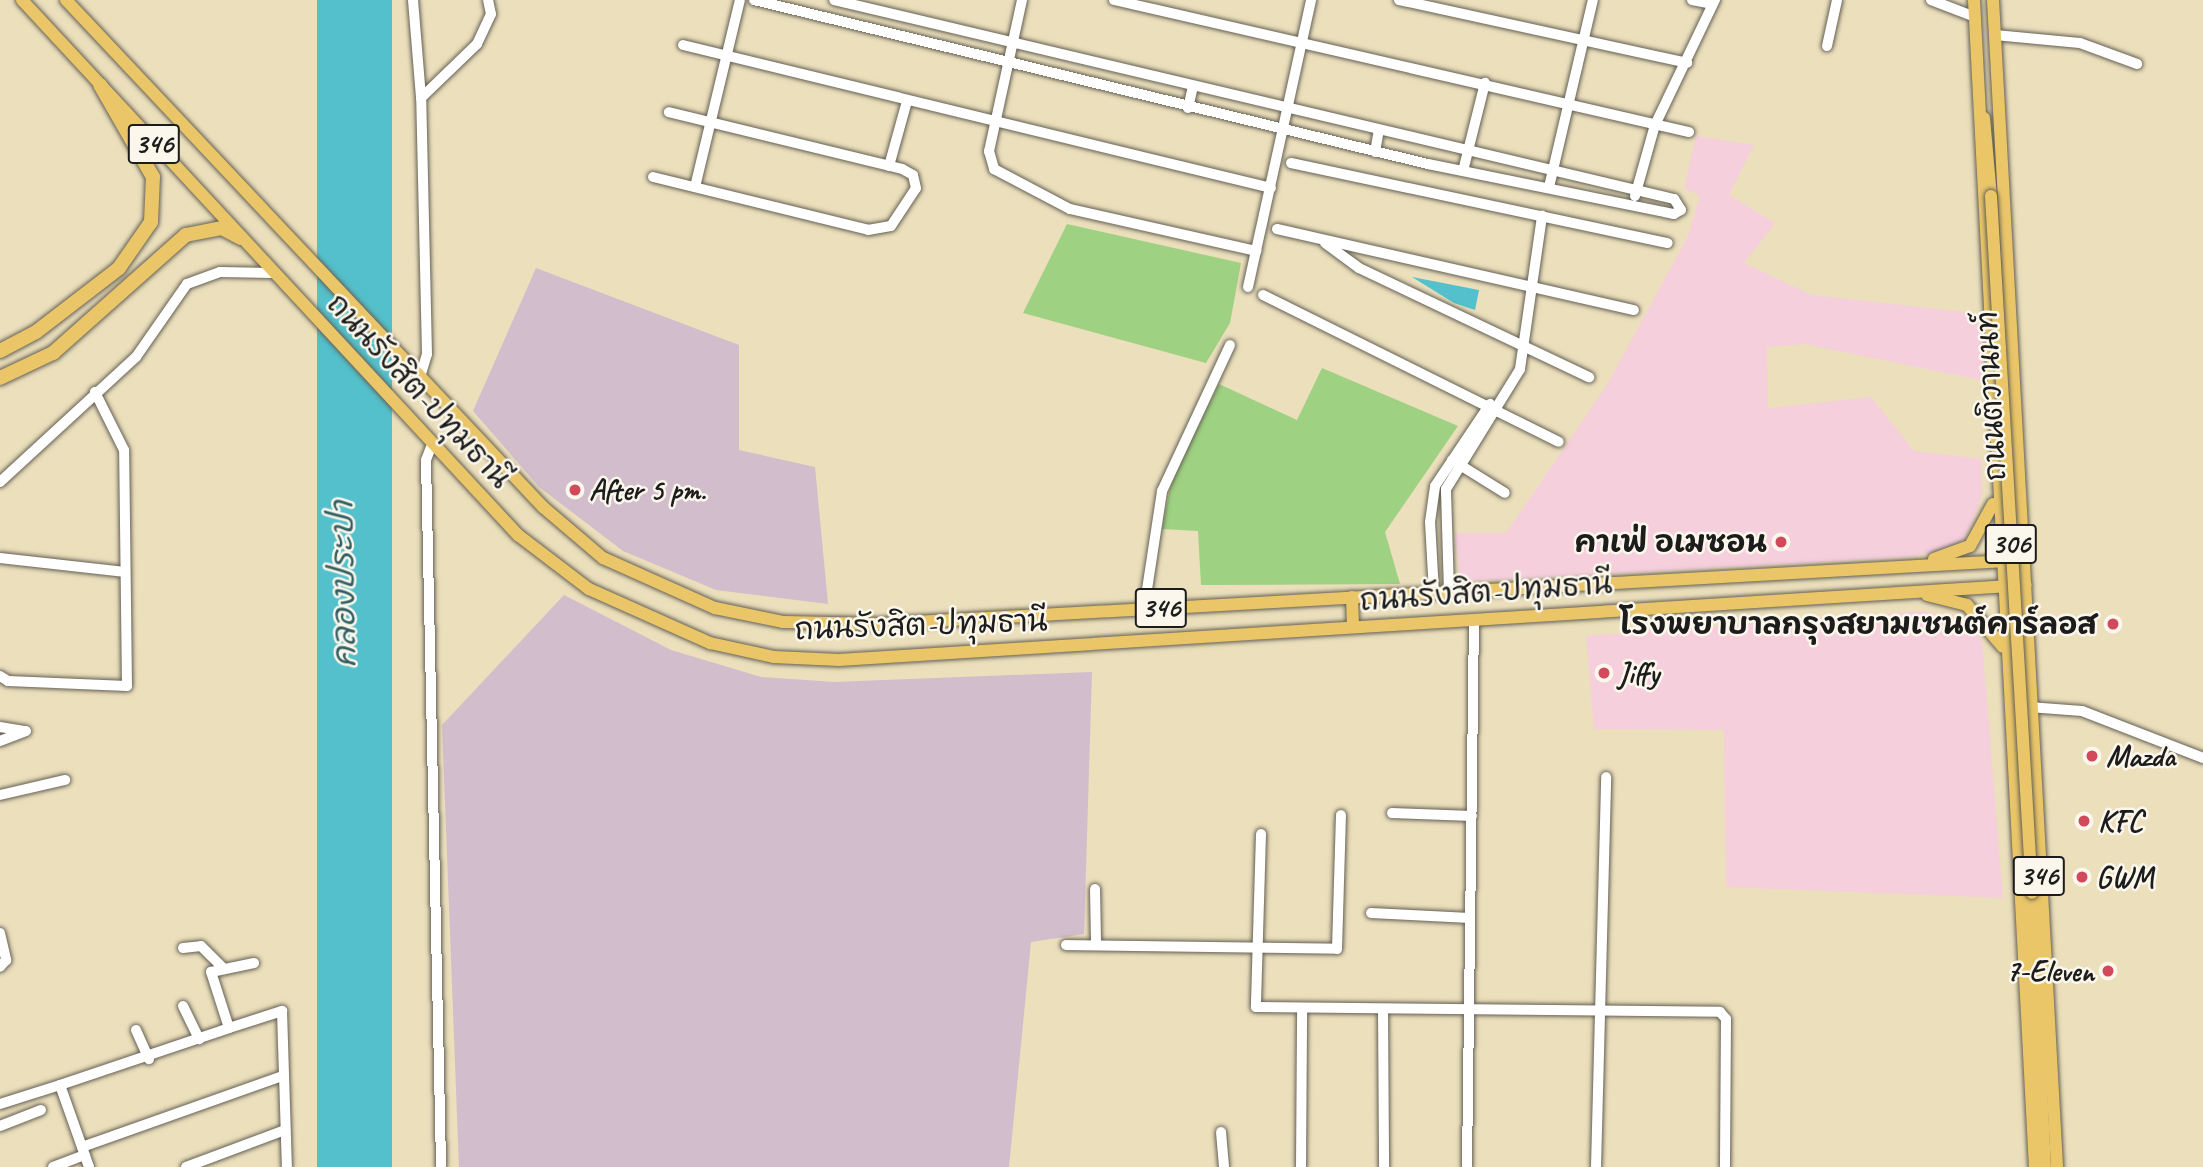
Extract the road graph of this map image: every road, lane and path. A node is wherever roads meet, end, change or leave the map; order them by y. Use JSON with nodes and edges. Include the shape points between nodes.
{"nodes":[{"id":1,"x":22,"y":0,"type":"edge"},
{"id":2,"x":66,"y":0,"type":"edge"},
{"id":3,"x":413,"y":0,"type":"edge"},
{"id":4,"x":488,"y":0,"type":"edge"},
{"id":5,"x":740,"y":0,"type":"edge"},
{"id":6,"x":754,"y":0,"type":"edge"},
{"id":7,"x":834,"y":0,"type":"edge"},
{"id":8,"x":1023,"y":0,"type":"edge"},
{"id":9,"x":1114,"y":0,"type":"edge"},
{"id":10,"x":1311,"y":0,"type":"edge"},
{"id":11,"x":1399,"y":0,"type":"edge"},
{"id":12,"x":1593,"y":0,"type":"edge"},
{"id":13,"x":1692,"y":0,"type":"edge"},
{"id":14,"x":1837,"y":0,"type":"edge"},
{"id":15,"x":1931,"y":0,"type":"edge"},
{"id":16,"x":1974,"y":0,"type":"edge"},
{"id":17,"x":1993,"y":0,"type":"edge"},
{"id":18,"x":1713,"y":2,"type":"edge"},
{"id":19,"x":1975,"y":17,"type":"junction"},
{"id":20,"x":1995,"y":35,"type":"junction"},
{"id":21,"x":1584,"y":41,"type":"junction"},
{"id":22,"x":1303,"y":42,"type":"junction"},
{"id":23,"x":683,"y":45,"type":"dead end"},
{"id":24,"x":1012,"y":45,"type":"junction"},
{"id":25,"x":1828,"y":46,"type":"dead end"},
{"id":26,"x":727,"y":57,"type":"junction"},
{"id":27,"x":1687,"y":63,"type":"junction"},
{"id":28,"x":2137,"y":64,"type":"dead end"},
{"id":29,"x":1007,"y":65,"type":"junction"},
{"id":30,"x":1485,"y":83,"type":"junction"},
{"id":31,"x":100,"y":85,"type":"junction"},
{"id":32,"x":1194,"y":87,"type":"junction"},
{"id":33,"x":421,"y":98,"type":"junction"},
{"id":34,"x":907,"y":100,"type":"junction"},
{"id":35,"x":1569,"y":102,"type":"junction"},
{"id":36,"x":1188,"y":108,"type":"junction"},
{"id":37,"x":1289,"y":109,"type":"junction"},
{"id":38,"x":669,"y":112,"type":"dead end"},
{"id":39,"x":994,"y":121,"type":"junction"},
{"id":40,"x":711,"y":124,"type":"junction"},
{"id":41,"x":1655,"y":125,"type":"junction"},
{"id":42,"x":1284,"y":129,"type":"junction"},
{"id":43,"x":1379,"y":130,"type":"junction"},
{"id":44,"x":1689,"y":132,"type":"dead end"},
{"id":45,"x":1468,"y":150,"type":"junction"},
{"id":46,"x":1375,"y":152,"type":"junction"},
{"id":47,"x":1291,"y":163,"type":"dead end"},
{"id":48,"x":888,"y":166,"type":"junction"},
{"id":49,"x":1553,"y":170,"type":"junction"},
{"id":50,"x":1464,"y":171,"type":"junction"},
{"id":51,"x":653,"y":177,"type":"dead end"},
{"id":52,"x":695,"y":187,"type":"junction"},
{"id":53,"x":1549,"y":187,"type":"junction"},
{"id":54,"x":1271,"y":188,"type":"junction"},
{"id":55,"x":1636,"y":190,"type":"junction"},
{"id":56,"x":1633,"y":205,"type":"junction"},
{"id":57,"x":1542,"y":216,"type":"junction"},
{"id":58,"x":1277,"y":229,"type":"dead end"},
{"id":59,"x":241,"y":238,"type":"junction"},
{"id":60,"x":1324,"y":243,"type":"junction"},
{"id":61,"x":1668,"y":243,"type":"dead end"},
{"id":62,"x":1256,"y":251,"type":"junction"},
{"id":63,"x":273,"y":273,"type":"junction"},
{"id":64,"x":1248,"y":287,"type":"dead end"},
{"id":65,"x":1534,"y":287,"type":"junction"},
{"id":66,"x":1263,"y":295,"type":"dead end"},
{"id":67,"x":1634,"y":310,"type":"dead end"},
{"id":68,"x":1526,"y":344,"type":"junction"},
{"id":69,"x":1230,"y":345,"type":"dead end"},
{"id":70,"x":0,"y":351,"type":"edge"},
{"id":71,"x":416,"y":373,"type":"junction"},
{"id":72,"x":1589,"y":377,"type":"dead end"},
{"id":73,"x":0,"y":378,"type":"edge"},
{"id":74,"x":95,"y":392,"type":"junction"},
{"id":75,"x":1503,"y":398,"type":"junction"},
{"id":76,"x":1487,"y":405,"type":"junction"},
{"id":77,"x":1497,"y":411,"type":"junction"},
{"id":78,"x":2018,"y":437,"type":"junction"},
{"id":79,"x":1994,"y":439,"type":"junction"},
{"id":80,"x":1559,"y":442,"type":"dead end"},
{"id":81,"x":431,"y":447,"type":"junction"},
{"id":82,"x":1453,"y":461,"type":"junction"},
{"id":83,"x":0,"y":482,"type":"edge"},
{"id":84,"x":1505,"y":493,"type":"dead end"},
{"id":85,"x":1996,"y":494,"type":"junction"},
{"id":86,"x":0,"y":558,"type":"edge"},
{"id":87,"x":2024,"y":560,"type":"junction"},
{"id":88,"x":2000,"y":561,"type":"junction"},
{"id":89,"x":1886,"y":568,"type":"junction"},
{"id":90,"x":125,"y":572,"type":"junction"},
{"id":91,"x":2026,"y":585,"type":"junction"},
{"id":92,"x":2001,"y":586,"type":"junction"},
{"id":93,"x":1449,"y":592,"type":"junction"},
{"id":94,"x":1885,"y":592,"type":"junction"},
{"id":95,"x":1434,"y":593,"type":"junction"},
{"id":96,"x":1352,"y":597,"type":"junction"},
{"id":97,"x":1144,"y":609,"type":"junction"},
{"id":98,"x":1474,"y":619,"type":"junction"},
{"id":99,"x":1353,"y":627,"type":"junction"},
{"id":100,"x":2004,"y":650,"type":"junction"},
{"id":101,"x":0,"y":676,"type":"edge"},
{"id":102,"x":2029,"y":707,"type":"junction"},
{"id":103,"x":2009,"y":722,"type":"junction"},
{"id":104,"x":0,"y":727,"type":"edge"},
{"id":105,"x":0,"y":741,"type":"edge"},
{"id":106,"x":2203,"y":758,"type":"edge"},
{"id":107,"x":1606,"y":777,"type":"dead end"},
{"id":108,"x":65,"y":780,"type":"dead end"},
{"id":109,"x":0,"y":795,"type":"edge"},
{"id":110,"x":1392,"y":813,"type":"dead end"},
{"id":111,"x":1341,"y":815,"type":"dead end"},
{"id":112,"x":1472,"y":816,"type":"junction"},
{"id":113,"x":1261,"y":834,"type":"dead end"},
{"id":114,"x":1095,"y":889,"type":"dead end"},
{"id":115,"x":1371,"y":913,"type":"dead end"},
{"id":116,"x":1471,"y":918,"type":"junction"},
{"id":117,"x":0,"y":933,"type":"edge"},
{"id":118,"x":1096,"y":942,"type":"junction"},
{"id":119,"x":1066,"y":946,"type":"dead end"},
{"id":120,"x":183,"y":948,"type":"dead end"},
{"id":121,"x":1257,"y":948,"type":"junction"},
{"id":122,"x":254,"y":962,"type":"dead end"},
{"id":123,"x":0,"y":967,"type":"edge"},
{"id":124,"x":224,"y":969,"type":"junction"},
{"id":125,"x":183,"y":1006,"type":"dead end"},
{"id":126,"x":1302,"y":1009,"type":"junction"},
{"id":127,"x":1470,"y":1009,"type":"junction"},
{"id":128,"x":1383,"y":1010,"type":"junction"},
{"id":129,"x":1602,"y":1011,"type":"junction"},
{"id":130,"x":229,"y":1028,"type":"junction"},
{"id":131,"x":136,"y":1030,"type":"dead end"},
{"id":132,"x":199,"y":1040,"type":"junction"},
{"id":133,"x":149,"y":1059,"type":"junction"},
{"id":134,"x":283,"y":1076,"type":"junction"},
{"id":135,"x":61,"y":1085,"type":"junction"},
{"id":136,"x":0,"y":1104,"type":"edge"},
{"id":137,"x":41,"y":1110,"type":"dead end"},
{"id":138,"x":0,"y":1126,"type":"edge"},
{"id":139,"x":285,"y":1130,"type":"junction"},
{"id":140,"x":1221,"y":1132,"type":"dead end"},
{"id":141,"x":83,"y":1151,"type":"junction"},
{"id":142,"x":53,"y":1167,"type":"edge"},
{"id":143,"x":89,"y":1167,"type":"edge"},
{"id":144,"x":186,"y":1167,"type":"edge"},
{"id":145,"x":287,"y":1167,"type":"edge"},
{"id":146,"x":441,"y":1167,"type":"edge"},
{"id":147,"x":1224,"y":1167,"type":"edge"},
{"id":148,"x":1301,"y":1167,"type":"edge"},
{"id":149,"x":1384,"y":1167,"type":"edge"},
{"id":150,"x":1467,"y":1167,"type":"edge"},
{"id":151,"x":1596,"y":1167,"type":"edge"},
{"id":152,"x":1724,"y":1167,"type":"edge"},
{"id":153,"x":2035,"y":1167,"type":"edge"},
{"id":154,"x":2045,"y":1167,"type":"edge"},
{"id":155,"x":2057,"y":1167,"type":"edge"}],
"edges":[{"from":1,"to":31,"type":"main road","name":"ถนนรังสิต-ปทุมธานี","number":"346"},
{"from":2,"to":71,"type":"main road","name":"ถนนรังสิต-ปทุมธานี","number":"346"},
{"from":3,"to":33,"type":"street"},
{"from":4,"to":33,"type":"street","via":[[491,14],[477,44]]},
{"from":5,"to":26,"type":"street"},
{"from":6,"to":29,"type":"street"},
{"from":7,"to":24,"type":"street"},
{"from":8,"to":24,"type":"street"},
{"from":9,"to":22,"type":"street"},
{"from":10,"to":22,"type":"street"},
{"from":11,"to":21,"type":"street"},
{"from":12,"to":21,"type":"street"},
{"from":13,"to":18,"type":"street"},
{"from":14,"to":25,"type":"street"},
{"from":15,"to":19,"type":"street"},
{"from":16,"to":19,"type":"main road","name":"ถนนติวานนท์","number":"306"},
{"from":17,"to":20,"type":"main road","name":"ถนนติวานนท์","number":"306"},
{"from":18,"to":27,"type":"street"},
{"from":19,"to":79,"type":"main road","name":"ถนนติวานนท์","number":"306"},
{"from":19,"to":154,"type":"main road","number":"306","bridge":true,"via":[[1991,196]]},
{"from":20,"to":28,"type":"street","via":[[2080,43]]},
{"from":20,"to":78,"type":"main road","name":"ถนนติวานนท์","number":"306"},
{"from":21,"to":27,"type":"street"},
{"from":21,"to":35,"type":"street"},
{"from":22,"to":30,"type":"street"},
{"from":22,"to":37,"type":"street"},
{"from":23,"to":26,"type":"street"},
{"from":24,"to":29,"type":"street"},
{"from":24,"to":32,"type":"street"},
{"from":26,"to":34,"type":"street"},
{"from":26,"to":40,"type":"street"},
{"from":27,"to":41,"type":"street"},
{"from":29,"to":36,"type":"street"},
{"from":29,"to":39,"type":"street"},
{"from":30,"to":35,"type":"street"},
{"from":30,"to":45,"type":"street"},
{"from":31,"to":59,"type":"main road","name":"ถนนรังสิต-ปทุมธานี","number":"346"},
{"from":31,"to":70,"type":"highway","via":[[153,177],[151,222],[119,268],[36,332]]},
{"from":32,"to":36,"type":"street"},
{"from":32,"to":37,"type":"street"},
{"from":33,"to":71,"type":"street","via":[[427,354]]},
{"from":34,"to":39,"type":"street"},
{"from":34,"to":48,"type":"street"},
{"from":35,"to":41,"type":"street"},
{"from":35,"to":49,"type":"street"},
{"from":36,"to":42,"type":"street"},
{"from":37,"to":42,"type":"street"},
{"from":37,"to":43,"type":"street"},
{"from":38,"to":40,"type":"street"},
{"from":39,"to":54,"type":"street"},
{"from":39,"to":62,"type":"street","via":[[990,164],[1028,191],[1070,209]]},
{"from":40,"to":48,"type":"street"},
{"from":40,"to":52,"type":"street"},
{"from":41,"to":44,"type":"street"},
{"from":41,"to":55,"type":"street"},
{"from":42,"to":46,"type":"street"},
{"from":42,"to":54,"type":"street"},
{"from":43,"to":45,"type":"street"},
{"from":43,"to":46,"type":"street"},
{"from":45,"to":49,"type":"street"},
{"from":45,"to":50,"type":"street"},
{"from":46,"to":50,"type":"street"},
{"from":47,"to":57,"type":"street"},
{"from":48,"to":52,"type":"street","via":[[913,175],[916,188],[899,216],[882,229]]},
{"from":49,"to":53,"type":"street"},
{"from":49,"to":55,"type":"street"},
{"from":50,"to":53,"type":"street"},
{"from":51,"to":52,"type":"street"},
{"from":53,"to":56,"type":"street"},
{"from":54,"to":62,"type":"street"},
{"from":55,"to":56,"type":"street"},
{"from":55,"to":56,"type":"street","via":[[1674,199],[1681,210]]},
{"from":57,"to":61,"type":"street"},
{"from":57,"to":65,"type":"street"},
{"from":58,"to":60,"type":"street"},
{"from":59,"to":63,"type":"main road","name":"ถนนรังสิต-ปทุมธานี","number":"346"},
{"from":59,"to":73,"type":"highway","via":[[222,228],[186,235],[53,353]]},
{"from":60,"to":65,"type":"street"},
{"from":60,"to":68,"type":"street","via":[[1359,268]]},
{"from":62,"to":64,"type":"street"},
{"from":63,"to":74,"type":"street","via":[[220,272],[187,284],[151,340]]},
{"from":63,"to":81,"type":"main road","name":"ถนนรังสิต-ปทุมธานี","number":"346"},
{"from":65,"to":67,"type":"street"},
{"from":65,"to":68,"type":"street"},
{"from":66,"to":76,"type":"street"},
{"from":68,"to":72,"type":"street"},
{"from":68,"to":75,"type":"street"},
{"from":69,"to":97,"type":"street","via":[[1162,491]]},
{"from":71,"to":97,"type":"main road","name":"ถนนรังสิต-ปทุมธานี","number":"346","via":[[572,534],[633,575],[688,600],[760,619],[813,623]]},
{"from":74,"to":83,"type":"street"},
{"from":74,"to":90,"type":"street","via":[[124,450]]},
{"from":75,"to":76,"type":"street"},
{"from":75,"to":77,"type":"street"},
{"from":76,"to":77,"type":"street"},
{"from":76,"to":82,"type":"street"},
{"from":77,"to":80,"type":"street"},
{"from":77,"to":82,"type":"street"},
{"from":78,"to":79,"type":"main road","via":[[2009,447]]},
{"from":78,"to":87,"type":"main road","name":"ถนนติวานนท์","number":"306"},
{"from":79,"to":85,"type":"main road","name":"ถนนติวานนท์","number":"306"},
{"from":81,"to":99,"type":"main road","name":"ถนนรังสิต-ปทุมธานี","number":"346","via":[[517,535],[589,589],[689,637],[753,654],[877,658]]},
{"from":81,"to":146,"type":"street","via":[[426,474]]},
{"from":82,"to":84,"type":"street"},
{"from":82,"to":93,"type":"street","via":[[1443,506]]},
{"from":82,"to":95,"type":"street","via":[[1431,508]]},
{"from":85,"to":88,"type":"main road","name":"ถนนติวานนท์","number":"306"},
{"from":85,"to":89,"type":"main road","number":"306","via":[[1985,528],[1970,546]]},
{"from":86,"to":90,"type":"street"},
{"from":87,"to":88,"type":"main road","name":"ถนนรังสิต-ปทุมธานี"},
{"from":87,"to":91,"type":"main road","name":"ถนนติวานนท์","number":"346"},
{"from":88,"to":89,"type":"main road","name":"ถนนรังสิต-ปทุมธานี","number":"346"},
{"from":88,"to":92,"type":"main road","name":"ถนนติวานนท์","number":"346"},
{"from":89,"to":93,"type":"main road","name":"ถนนรังสิต-ปทุมธานี","number":"346"},
{"from":90,"to":101,"type":"street","via":[[127,686],[8,681]]},
{"from":91,"to":92,"type":"main road","name":"ถนนรังสิต-ปทุมธานี"},
{"from":91,"to":102,"type":"main road","name":"ถนนติวานนท์","number":"346"},
{"from":92,"to":94,"type":"main road","name":"ถนนรังสิต-ปทุมธานี","number":"346"},
{"from":92,"to":100,"type":"main road","name":"ถนนติวานนท์","number":"346"},
{"from":93,"to":95,"type":"main road","name":"ถนนรังสิต-ปทุมธานี","number":"346"},
{"from":94,"to":98,"type":"main road","name":"ถนนรังสิต-ปทุมธานี","number":"346"},
{"from":94,"to":100,"type":"main road","via":[[1967,605],[1982,615]]},
{"from":95,"to":96,"type":"main road","name":"ถนนรังสิต-ปทุมธานี","number":"346"},
{"from":96,"to":97,"type":"main road","name":"ถนนรังสิต-ปทุมธานี","number":"346"},
{"from":96,"to":99,"type":"main road"},
{"from":98,"to":99,"type":"main road","name":"ถนนรังสิต-ปทุมธานี","number":"346"},
{"from":98,"to":112,"type":"street"},
{"from":100,"to":103,"type":"main road","name":"ถนนติวานนท์","number":"346"},
{"from":102,"to":103,"type":"main road","via":[[2013,712]]},
{"from":102,"to":106,"type":"street","via":[[2082,711]]},
{"from":102,"to":155,"type":"main road","name":"ถนนติวานนท์","number":"346"},
{"from":103,"to":153,"type":"main road","name":"ถนนติวานนท์","number":"346"},
{"from":104,"to":105,"type":"street","via":[[26,731]]},
{"from":107,"to":129,"type":"street"},
{"from":108,"to":109,"type":"street"},
{"from":110,"to":112,"type":"street"},
{"from":111,"to":121,"type":"street","via":[[1337,949]]},
{"from":112,"to":116,"type":"street"},
{"from":113,"to":121,"type":"street"},
{"from":114,"to":118,"type":"street"},
{"from":115,"to":116,"type":"street"},
{"from":116,"to":127,"type":"street"},
{"from":117,"to":123,"type":"street","via":[[6,960]]},
{"from":118,"to":119,"type":"street"},
{"from":118,"to":121,"type":"street"},
{"from":120,"to":124,"type":"street","via":[[201,946]]},
{"from":121,"to":126,"type":"street","via":[[1256,1007]]},
{"from":122,"to":124,"type":"street"},
{"from":124,"to":130,"type":"street","via":[[211,972]]},
{"from":125,"to":132,"type":"street"},
{"from":126,"to":128,"type":"street"},
{"from":126,"to":148,"type":"street"},
{"from":127,"to":128,"type":"street"},
{"from":127,"to":129,"type":"street"},
{"from":127,"to":150,"type":"street"},
{"from":128,"to":149,"type":"street"},
{"from":129,"to":151,"type":"street"},
{"from":129,"to":152,"type":"street","via":[[1725,1013]]},
{"from":130,"to":132,"type":"street"},
{"from":130,"to":134,"type":"street","via":[[282,1011]]},
{"from":131,"to":133,"type":"street"},
{"from":132,"to":133,"type":"street"},
{"from":133,"to":135,"type":"street"},
{"from":134,"to":139,"type":"street"},
{"from":134,"to":141,"type":"street"},
{"from":135,"to":136,"type":"street"},
{"from":135,"to":141,"type":"street"},
{"from":137,"to":138,"type":"street"},
{"from":139,"to":144,"type":"street"},
{"from":139,"to":145,"type":"street"},
{"from":140,"to":147,"type":"street"},
{"from":141,"to":142,"type":"street"},
{"from":141,"to":143,"type":"street"}]}
